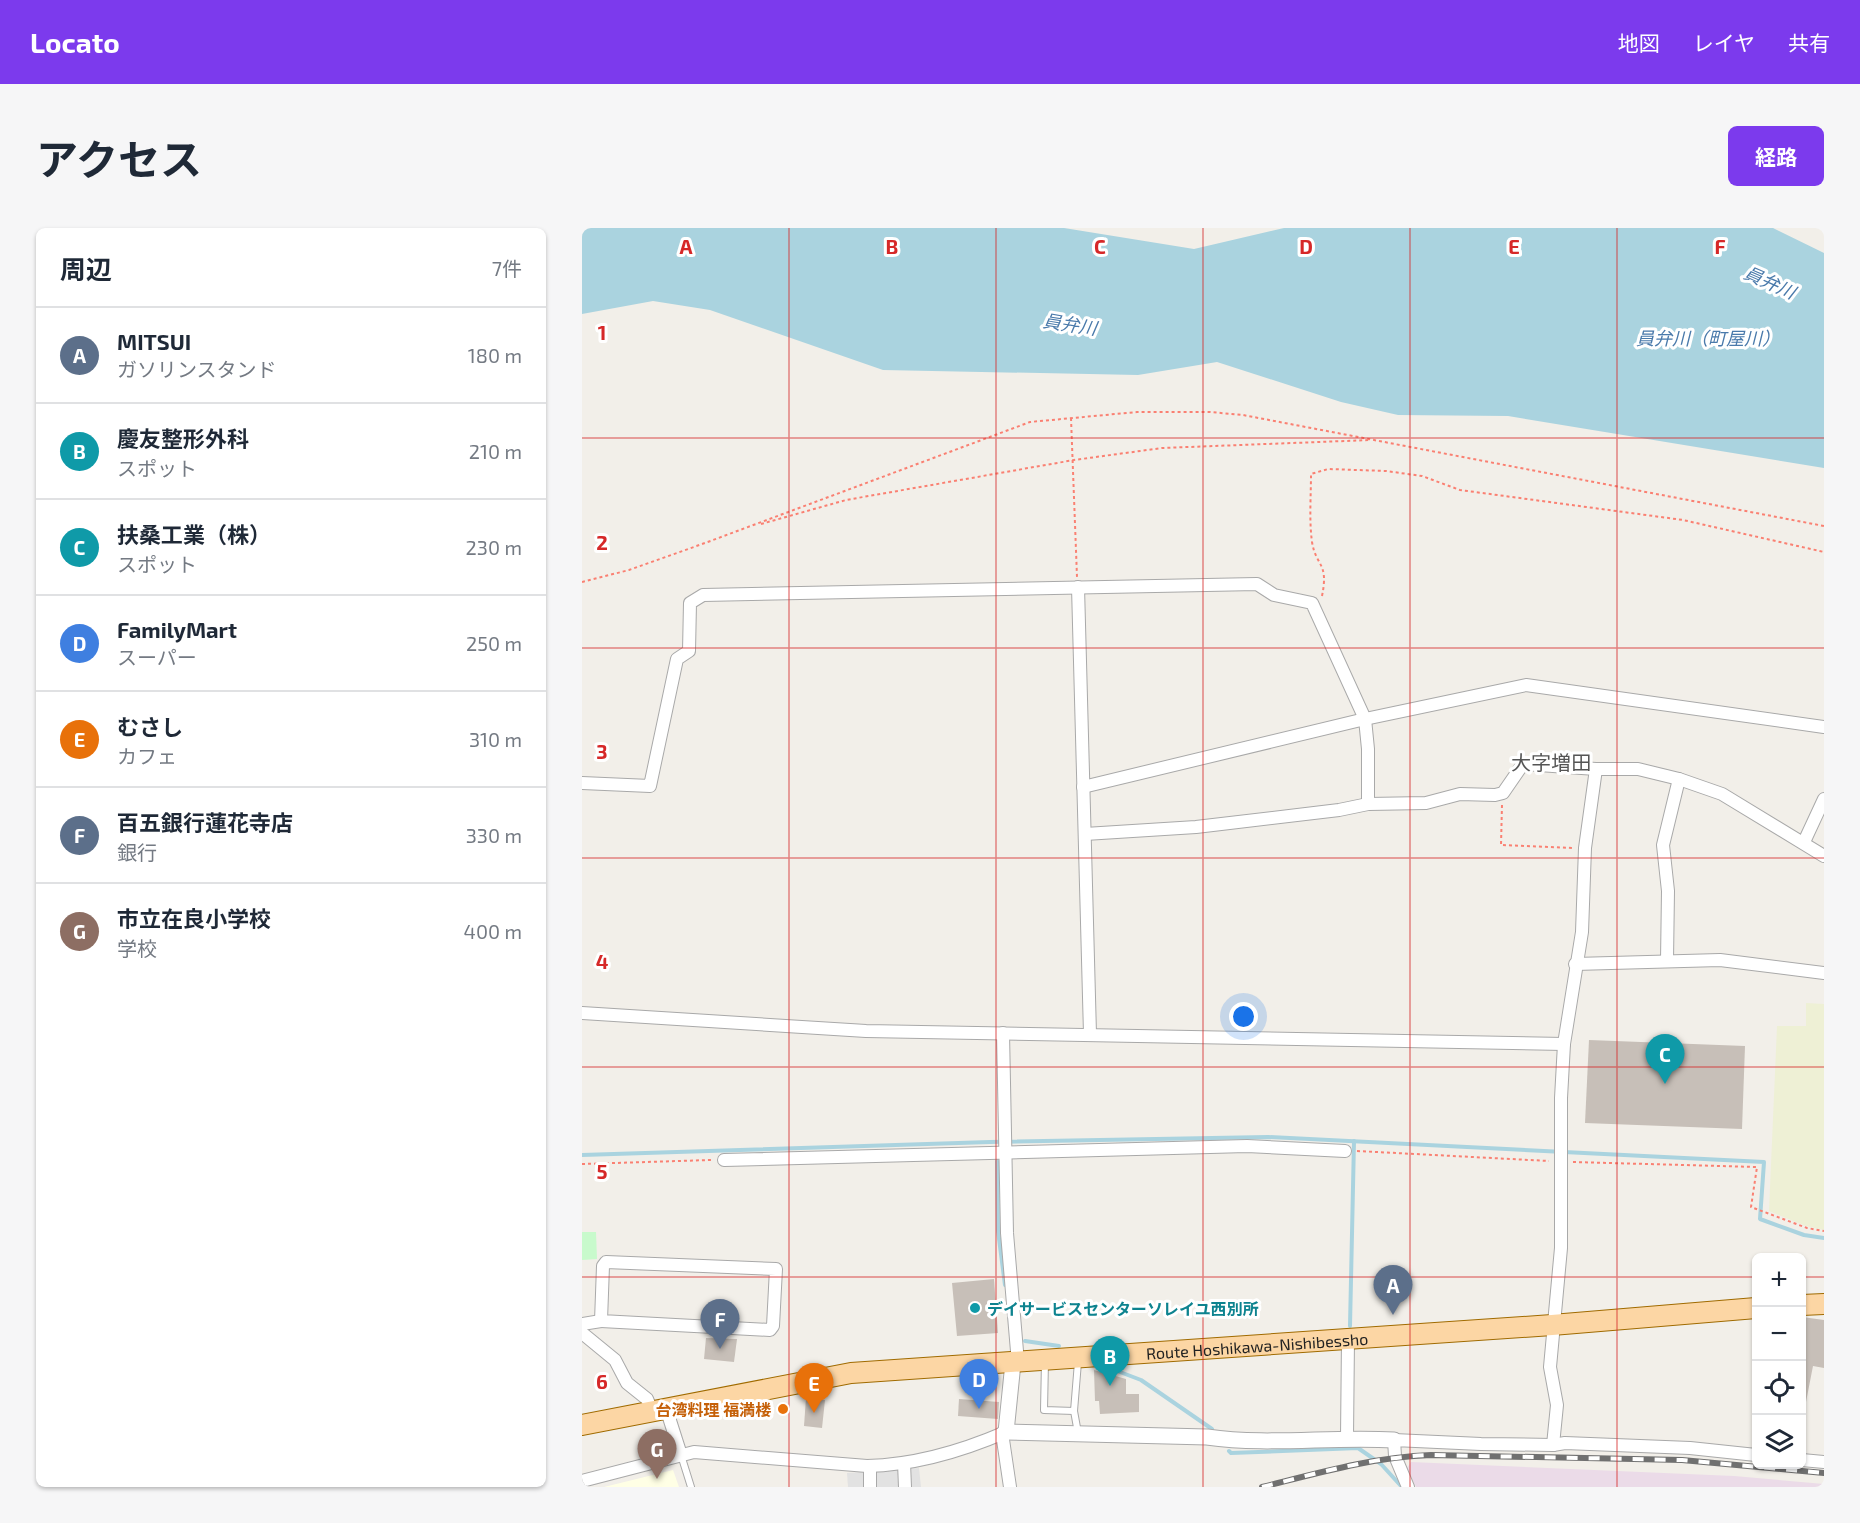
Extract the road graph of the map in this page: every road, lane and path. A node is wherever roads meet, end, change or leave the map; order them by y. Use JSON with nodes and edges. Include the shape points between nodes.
{"nodes":[{"id":1,"x":1071,"y":418,"type":"junction"},
{"id":2,"x":1375,"y":440,"type":"junction"},
{"id":3,"x":1074,"y":460,"type":"junction"},
{"id":4,"x":1824,"y":526,"type":"edge"},
{"id":5,"x":747,"y":528,"type":"junction"},
{"id":6,"x":1824,"y":552,"type":"edge"},
{"id":7,"x":582,"y":582,"type":"edge"},
{"id":8,"x":1078,"y":587,"type":"junction"},
{"id":9,"x":1316,"y":613,"type":"junction"},
{"id":10,"x":1365,"y":719,"type":"junction"},
{"id":11,"x":1824,"y":727,"type":"edge"},
{"id":12,"x":1596,"y":770,"type":"junction"},
{"id":13,"x":1679,"y":779,"type":"junction"},
{"id":14,"x":582,"y":783,"type":"edge"},
{"id":15,"x":1083,"y":787,"type":"junction"},
{"id":16,"x":1503,"y":793,"type":"junction"},
{"id":17,"x":1824,"y":799,"type":"edge"},
{"id":18,"x":1368,"y":804,"type":"junction"},
{"id":19,"x":1085,"y":834,"type":"junction"},
{"id":20,"x":1804,"y":842,"type":"junction"},
{"id":21,"x":1585,"y":848,"type":"junction"},
{"id":22,"x":1824,"y":856,"type":"edge"},
{"id":23,"x":1667,"y":960,"type":"junction"},
{"id":24,"x":1575,"y":964,"type":"junction"},
{"id":25,"x":1824,"y":973,"type":"edge"},
{"id":26,"x":582,"y":1013,"type":"edge"},
{"id":27,"x":1003,"y":1034,"type":"junction"},
{"id":28,"x":1090,"y":1034,"type":"junction"},
{"id":29,"x":1564,"y":1044,"type":"junction"},
{"id":30,"x":1006,"y":1151,"type":"junction"},
{"id":31,"x":1345,"y":1151,"type":"dead end"},
{"id":32,"x":1362,"y":1151,"type":"dead end"},
{"id":33,"x":1562,"y":1155,"type":"junction"},
{"id":34,"x":724,"y":1160,"type":"joint"},
{"id":35,"x":582,"y":1164,"type":"edge"},
{"id":36,"x":1824,"y":1231,"type":"edge"},
{"id":37,"x":1824,"y":1304,"type":"edge"},
{"id":38,"x":1806,"y":1305,"type":"edge"},
{"id":39,"x":1752,"y":1308,"type":"edge"},
{"id":40,"x":601,"y":1321,"type":"junction"},
{"id":41,"x":582,"y":1324,"type":"edge"},
{"id":42,"x":1552,"y":1325,"type":"junction"},
{"id":43,"x":582,"y":1333,"type":"edge"},
{"id":44,"x":1348,"y":1339,"type":"junction"},
{"id":45,"x":1079,"y":1358,"type":"junction"},
{"id":46,"x":1045,"y":1361,"type":"junction"},
{"id":47,"x":1016,"y":1363,"type":"junction"},
{"id":48,"x":659,"y":1410,"type":"junction"},
{"id":49,"x":1074,"y":1410,"type":"junction"},
{"id":50,"x":582,"y":1425,"type":"edge"},
{"id":51,"x":1004,"y":1432,"type":"junction"},
{"id":52,"x":1078,"y":1433,"type":"junction"},
{"id":53,"x":1347,"y":1437,"type":"junction"},
{"id":54,"x":1394,"y":1440,"type":"junction"},
{"id":55,"x":1553,"y":1445,"type":"junction"},
{"id":56,"x":681,"y":1455,"type":"junction"},
{"id":57,"x":1752,"y":1455,"type":"edge"},
{"id":58,"x":1806,"y":1460,"type":"edge"},
{"id":59,"x":1824,"y":1462,"type":"edge"},
{"id":60,"x":904,"y":1463,"type":"junction"},
{"id":61,"x":870,"y":1466,"type":"junction"},
{"id":62,"x":582,"y":1481,"type":"edge"},
{"id":63,"x":690,"y":1487,"type":"edge"},
{"id":64,"x":870,"y":1487,"type":"edge"},
{"id":65,"x":905,"y":1487,"type":"edge"},
{"id":66,"x":1010,"y":1487,"type":"edge"},
{"id":67,"x":1408,"y":1487,"type":"edge"}],
"edges":[{"from":1,"to":2,"type":"path","via":[[1137,412],[1210,412]]},
{"from":1,"to":3,"type":"path"},
{"from":1,"to":5,"type":"path","via":[[1030,422]]},
{"from":2,"to":3,"type":"path","via":[[1162,448]]},
{"from":2,"to":4,"type":"path"},
{"from":3,"to":5,"type":"path","via":[[846,500]]},
{"from":3,"to":8,"type":"path"},
{"from":5,"to":7,"type":"path","via":[[629,570]]},
{"from":6,"to":9,"type":"path","via":[[1683,520],[1461,490],[1422,476],[1328,469],[1311,474],[1312,538],[1325,572]]},
{"from":8,"to":9,"type":"street","via":[[1257,584],[1274,594],[1312,603]]},
{"from":8,"to":14,"type":"street","via":[[703,595],[690,603],[689,651],[677,659],[650,786]]},
{"from":8,"to":15,"type":"street"},
{"from":9,"to":10,"type":"street"},
{"from":10,"to":11,"type":"street","via":[[1526,685]]},
{"from":10,"to":15,"type":"street"},
{"from":10,"to":18,"type":"street"},
{"from":12,"to":13,"type":"street","via":[[1638,769]]},
{"from":12,"to":16,"type":"street","via":[[1523,764]]},
{"from":12,"to":21,"type":"street"},
{"from":13,"to":20,"type":"street","via":[[1722,794]]},
{"from":13,"to":23,"type":"street","via":[[1663,845],[1668,891]]},
{"from":15,"to":19,"type":"street"},
{"from":16,"to":18,"type":"street","via":[[1460,794],[1426,803]]},
{"from":16,"to":21,"type":"path","via":[[1501,844]]},
{"from":17,"to":20,"type":"street"},
{"from":18,"to":19,"type":"street","via":[[1196,827]]},
{"from":19,"to":28,"type":"street"},
{"from":20,"to":22,"type":"street"},
{"from":21,"to":24,"type":"street","via":[[1582,932]]},
{"from":23,"to":24,"type":"street"},
{"from":23,"to":25,"type":"street","via":[[1720,960]]},
{"from":24,"to":29,"type":"street"},
{"from":26,"to":27,"type":"street","via":[[798,1028]]},
{"from":27,"to":28,"type":"street"},
{"from":27,"to":30,"type":"street"},
{"from":28,"to":29,"type":"street"},
{"from":29,"to":33,"type":"street"},
{"from":30,"to":31,"type":"street","via":[[1247,1146]]},
{"from":30,"to":34,"type":"street"},
{"from":30,"to":47,"type":"street"},
{"from":32,"to":33,"type":"path"},
{"from":33,"to":36,"type":"path","via":[[1757,1167],[1752,1207]]},
{"from":33,"to":42,"type":"street","via":[[1561,1248]]},
{"from":34,"to":35,"type":"path"},
{"from":37,"to":38,"type":"main road"},
{"from":39,"to":42,"type":"main road","name":"Route Hoshikawa-Nishibessho"},
{"from":40,"to":40,"type":"street","via":[[606,1262],[776,1269],[770,1330]]},
{"from":40,"to":41,"type":"street"},
{"from":42,"to":44,"type":"main road","name":"Route Hoshikawa-Nishibessho"},
{"from":42,"to":55,"type":"street","via":[[1550,1367],[1557,1405]]},
{"from":43,"to":48,"type":"street","via":[[615,1360],[627,1383]]},
{"from":44,"to":45,"type":"main road","name":"Route Hoshikawa-Nishibessho"},
{"from":44,"to":53,"type":"street"},
{"from":45,"to":46,"type":"main road","name":"Route Hoshikawa-Nishibessho"},
{"from":45,"to":49,"type":"lane"},
{"from":46,"to":47,"type":"main road","name":"Route Hoshikawa-Nishibessho"},
{"from":46,"to":49,"type":"lane","via":[[1044,1410]]},
{"from":47,"to":48,"type":"main road","name":"Route Hoshikawa-Nishibessho","via":[[851,1373]]},
{"from":47,"to":51,"type":"street"},
{"from":48,"to":50,"type":"main road","name":"Route Hoshikawa-Nishibessho"},
{"from":48,"to":56,"type":"street"},
{"from":49,"to":52,"type":"lane"},
{"from":51,"to":52,"type":"street"},
{"from":51,"to":60,"type":"street","via":[[981,1443]]},
{"from":51,"to":66,"type":"street"},
{"from":52,"to":53,"type":"street","via":[[1231,1440]]},
{"from":53,"to":54,"type":"street"},
{"from":54,"to":55,"type":"street"},
{"from":54,"to":67,"type":"street","via":[[1395,1456]]},
{"from":55,"to":57,"type":"street","via":[[1690,1448]]},
{"from":56,"to":61,"type":"street","via":[[694,1452]]},
{"from":56,"to":62,"type":"street"},
{"from":56,"to":63,"type":"lane"},
{"from":58,"to":59,"type":"street"},
{"from":60,"to":61,"type":"street"},
{"from":60,"to":65,"type":"street"},
{"from":61,"to":64,"type":"street"}]}
